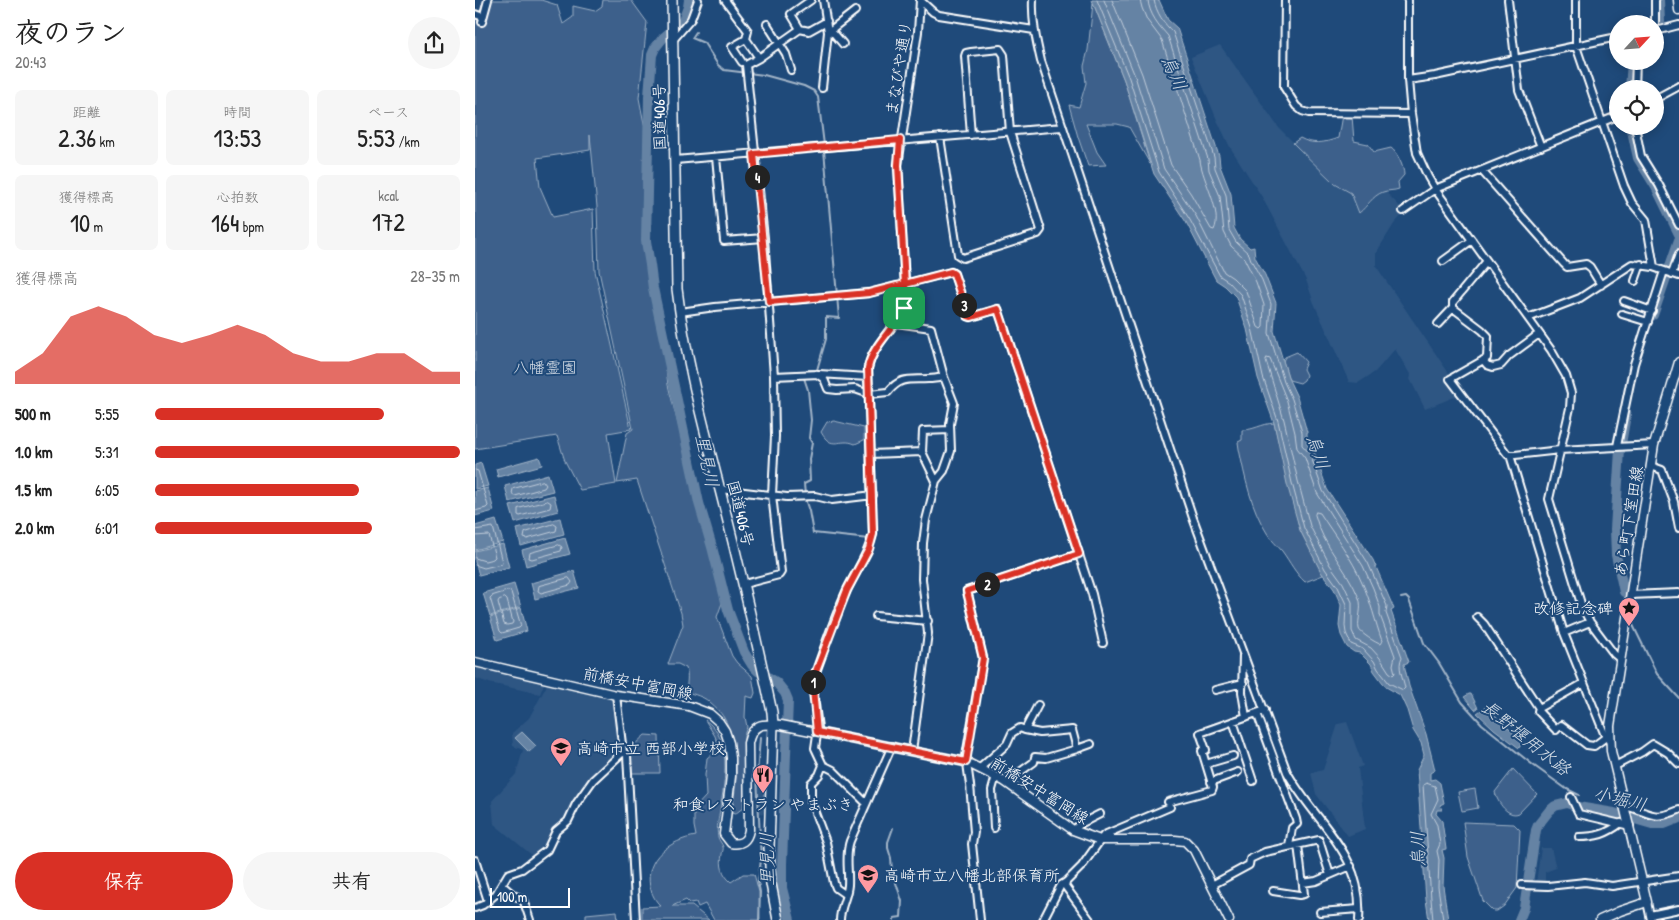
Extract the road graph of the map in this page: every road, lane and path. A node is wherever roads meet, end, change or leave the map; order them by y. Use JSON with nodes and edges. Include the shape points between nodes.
{"nodes":[{"id":1,"x":488,"y":0,"type":"edge"},
{"id":2,"x":672,"y":0,"type":"edge"},
{"id":3,"x":698,"y":0,"type":"edge"},
{"id":4,"x":725,"y":0,"type":"edge"},
{"id":5,"x":811,"y":0,"type":"edge"},
{"id":6,"x":823,"y":0,"type":"edge"},
{"id":7,"x":920,"y":0,"type":"edge"},
{"id":8,"x":1033,"y":0,"type":"edge"},
{"id":9,"x":1285,"y":0,"type":"edge"},
{"id":10,"x":1408,"y":0,"type":"edge"},
{"id":11,"x":1508,"y":0,"type":"edge"},
{"id":12,"x":1576,"y":0,"type":"edge"},
{"id":13,"x":1655,"y":0,"type":"edge"},
{"id":14,"x":1678,"y":0,"type":"edge"},
{"id":15,"x":1679,"y":10,"type":"edge"},
{"id":16,"x":855,"y":11,"type":"dead end"},
{"id":17,"x":475,"y":14,"type":"edge"},
{"id":18,"x":1656,"y":15,"type":"edge"},
{"id":19,"x":827,"y":21,"type":"junction"},
{"id":20,"x":767,"y":24,"type":"dead end"},
{"id":21,"x":1679,"y":25,"type":"edge"},
{"id":22,"x":1664,"y":27,"type":"edge"},
{"id":23,"x":801,"y":29,"type":"junction"},
{"id":24,"x":1034,"y":30,"type":"junction"},
{"id":25,"x":830,"y":31,"type":"junction"},
{"id":26,"x":673,"y":38,"type":"junction"},
{"id":27,"x":746,"y":39,"type":"junction"},
{"id":28,"x":1609,"y":39,"type":"edge"},
{"id":29,"x":779,"y":43,"type":"junction"},
{"id":30,"x":843,"y":44,"type":"dead end"},
{"id":31,"x":1576,"y":46,"type":"junction"},
{"id":32,"x":759,"y":58,"type":"junction"},
{"id":33,"x":1514,"y":59,"type":"junction"},
{"id":34,"x":741,"y":62,"type":"dead end"},
{"id":35,"x":791,"y":70,"type":"dead end"},
{"id":36,"x":1408,"y":80,"type":"junction"},
{"id":37,"x":1679,"y":86,"type":"edge"},
{"id":38,"x":822,"y":88,"type":"dead end"},
{"id":39,"x":1664,"y":94,"type":"edge"},
{"id":40,"x":1411,"y":114,"type":"junction"},
{"id":41,"x":1609,"y":119,"type":"edge"},
{"id":42,"x":1603,"y":122,"type":"junction"},
{"id":43,"x":1062,"y":127,"type":"junction"},
{"id":44,"x":1010,"y":132,"type":"junction"},
{"id":45,"x":971,"y":135,"type":"junction"},
{"id":46,"x":1637,"y":135,"type":"edge"},
{"id":47,"x":940,"y":138,"type":"junction"},
{"id":48,"x":900,"y":140,"type":"junction"},
{"id":49,"x":1541,"y":147,"type":"junction"},
{"id":50,"x":754,"y":154,"type":"junction"},
{"id":51,"x":716,"y":157,"type":"junction"},
{"id":52,"x":675,"y":160,"type":"junction"},
{"id":53,"x":1482,"y":171,"type":"junction"},
{"id":54,"x":1435,"y":189,"type":"junction"},
{"id":55,"x":1403,"y":211,"type":"dead end"},
{"id":56,"x":1679,"y":225,"type":"edge"},
{"id":57,"x":764,"y":238,"type":"junction"},
{"id":58,"x":1472,"y":240,"type":"junction"},
{"id":59,"x":1679,"y":254,"type":"edge"},
{"id":60,"x":1443,"y":261,"type":"dead end"},
{"id":61,"x":1487,"y":261,"type":"junction"},
{"id":62,"x":1641,"y":264,"type":"junction"},
{"id":63,"x":1654,"y":267,"type":"junction"},
{"id":64,"x":1668,"y":273,"type":"junction"},
{"id":65,"x":1679,"y":276,"type":"edge"},
{"id":66,"x":1635,"y":281,"type":"dead end"},
{"id":67,"x":905,"y":284,"type":"junction"},
{"id":68,"x":1601,"y":284,"type":"junction"},
{"id":69,"x":1624,"y":301,"type":"dead end"},
{"id":70,"x":769,"y":302,"type":"junction"},
{"id":71,"x":1453,"y":308,"type":"junction"},
{"id":72,"x":1652,"y":311,"type":"junction"},
{"id":73,"x":680,"y":312,"type":"junction"},
{"id":74,"x":1621,"y":314,"type":"dead end"},
{"id":75,"x":1528,"y":318,"type":"junction"},
{"id":76,"x":1648,"y":322,"type":"junction"},
{"id":77,"x":896,"y":323,"type":"junction"},
{"id":78,"x":1438,"y":324,"type":"dead end"},
{"id":79,"x":1539,"y":334,"type":"junction"},
{"id":80,"x":1483,"y":360,"type":"junction"},
{"id":81,"x":1679,"y":362,"type":"edge"},
{"id":82,"x":817,"y":374,"type":"junction"},
{"id":83,"x":774,"y":376,"type":"junction"},
{"id":84,"x":868,"y":377,"type":"junction"},
{"id":85,"x":944,"y":377,"type":"junction"},
{"id":86,"x":869,"y":394,"type":"junction"},
{"id":87,"x":950,"y":430,"type":"junction"},
{"id":88,"x":1654,"y":445,"type":"junction"},
{"id":89,"x":1620,"y":446,"type":"junction"},
{"id":90,"x":1560,"y":450,"type":"junction"},
{"id":91,"x":922,"y":452,"type":"junction"},
{"id":92,"x":871,"y":454,"type":"junction"},
{"id":93,"x":1510,"y":455,"type":"junction"},
{"id":94,"x":1651,"y":466,"type":"junction"},
{"id":95,"x":936,"y":481,"type":"junction"},
{"id":96,"x":720,"y":489,"type":"junction"},
{"id":97,"x":873,"y":495,"type":"junction"},
{"id":98,"x":772,"y":496,"type":"junction"},
{"id":99,"x":1676,"y":502,"type":"edge"},
{"id":100,"x":1679,"y":528,"type":"edge"},
{"id":101,"x":1079,"y":554,"type":"junction"},
{"id":102,"x":744,"y":584,"type":"junction"},
{"id":103,"x":1679,"y":593,"type":"edge"},
{"id":104,"x":1630,"y":595,"type":"junction"},
{"id":105,"x":876,"y":616,"type":"dead end"},
{"id":106,"x":1477,"y":618,"type":"dead end"},
{"id":107,"x":928,"y":621,"type":"junction"},
{"id":108,"x":1590,"y":622,"type":"junction"},
{"id":109,"x":1564,"y":633,"type":"junction"},
{"id":110,"x":1103,"y":643,"type":"dead end"},
{"id":111,"x":1243,"y":651,"type":"junction"},
{"id":112,"x":1620,"y":659,"type":"junction"},
{"id":113,"x":475,"y":662,"type":"edge"},
{"id":114,"x":1243,"y":683,"type":"junction"},
{"id":115,"x":1583,"y":683,"type":"junction"},
{"id":116,"x":1215,"y":690,"type":"dead end"},
{"id":117,"x":616,"y":695,"type":"junction"},
{"id":118,"x":1038,"y":705,"type":"dead end"},
{"id":119,"x":1539,"y":708,"type":"junction"},
{"id":120,"x":1265,"y":710,"type":"junction"},
{"id":121,"x":1257,"y":713,"type":"junction"},
{"id":122,"x":1246,"y":717,"type":"junction"},
{"id":123,"x":1233,"y":722,"type":"junction"},
{"id":124,"x":778,"y":725,"type":"junction"},
{"id":125,"x":1025,"y":730,"type":"junction"},
{"id":126,"x":817,"y":732,"type":"junction"},
{"id":127,"x":1608,"y":739,"type":"junction"},
{"id":128,"x":1091,"y":744,"type":"dead end"},
{"id":129,"x":892,"y":746,"type":"junction"},
{"id":130,"x":1077,"y":749,"type":"junction"},
{"id":131,"x":912,"y":751,"type":"junction"},
{"id":132,"x":623,"y":752,"type":"junction"},
{"id":133,"x":1233,"y":756,"type":"dead end"},
{"id":134,"x":966,"y":762,"type":"junction"},
{"id":135,"x":1206,"y":764,"type":"junction"},
{"id":136,"x":1679,"y":764,"type":"edge"},
{"id":137,"x":823,"y":765,"type":"junction"},
{"id":138,"x":1615,"y":766,"type":"junction"},
{"id":139,"x":980,"y":768,"type":"junction"},
{"id":140,"x":1238,"y":772,"type":"dead end"},
{"id":141,"x":996,"y":776,"type":"junction"},
{"id":142,"x":1253,"y":781,"type":"dead end"},
{"id":143,"x":1006,"y":782,"type":"junction"},
{"id":144,"x":1211,"y":782,"type":"junction"},
{"id":145,"x":1571,"y":797,"type":"dead end"},
{"id":146,"x":866,"y":803,"type":"junction"},
{"id":147,"x":1626,"y":808,"type":"junction"},
{"id":148,"x":1679,"y":810,"type":"edge"},
{"id":149,"x":1100,"y":814,"type":"dead end"},
{"id":150,"x":1626,"y":824,"type":"junction"},
{"id":151,"x":994,"y":828,"type":"dead end"},
{"id":152,"x":1073,"y":830,"type":"junction"},
{"id":153,"x":1579,"y":837,"type":"dead end"},
{"id":154,"x":1100,"y":840,"type":"junction"},
{"id":155,"x":1298,"y":845,"type":"junction"},
{"id":156,"x":1289,"y":846,"type":"junction"},
{"id":157,"x":475,"y":860,"type":"edge"},
{"id":158,"x":1351,"y":866,"type":"junction"},
{"id":159,"x":1331,"y":875,"type":"junction"},
{"id":160,"x":1679,"y":876,"type":"edge"},
{"id":161,"x":1066,"y":882,"type":"junction"},
{"id":162,"x":1643,"y":882,"type":"junction"},
{"id":163,"x":1303,"y":883,"type":"junction"},
{"id":164,"x":1212,"y":885,"type":"junction"},
{"id":165,"x":1522,"y":885,"type":"dead end"},
{"id":166,"x":503,"y":886,"type":"junction"},
{"id":167,"x":1273,"y":891,"type":"dead end"},
{"id":168,"x":846,"y":895,"type":"junction"},
{"id":169,"x":488,"y":901,"type":"junction"},
{"id":170,"x":1647,"y":902,"type":"junction"},
{"id":171,"x":475,"y":908,"type":"edge"},
{"id":172,"x":1359,"y":909,"type":"junction"},
{"id":173,"x":1679,"y":909,"type":"edge"},
{"id":174,"x":1320,"y":912,"type":"dead end"},
{"id":175,"x":1650,"y":917,"type":"edge"},
{"id":176,"x":530,"y":920,"type":"edge"},
{"id":177,"x":636,"y":920,"type":"edge"},
{"id":178,"x":778,"y":920,"type":"edge"},
{"id":179,"x":841,"y":920,"type":"edge"},
{"id":180,"x":980,"y":920,"type":"edge"},
{"id":181,"x":1043,"y":920,"type":"edge"},
{"id":182,"x":1090,"y":920,"type":"edge"},
{"id":183,"x":1229,"y":920,"type":"edge"},
{"id":184,"x":1359,"y":920,"type":"edge"},
{"id":185,"x":1600,"y":920,"type":"edge"}],
"edges":[{"from":1,"to":17,"type":"street","via":[[482,19]]},
{"from":2,"to":26,"type":"highway","name":"国道406号"},
{"from":3,"to":26,"type":"street","via":[[691,19]]},
{"from":4,"to":27,"type":"street","via":[[748,31]]},
{"from":5,"to":23,"type":"street","via":[[791,14]]},
{"from":6,"to":19,"type":"street"},
{"from":7,"to":24,"type":"street","via":[[939,15]]},
{"from":7,"to":48,"type":"street","name":"まなびや通り","via":[[918,32]]},
{"from":8,"to":24,"type":"street"},
{"from":9,"to":40,"type":"street","via":[[1284,88],[1296,106],[1309,113]]},
{"from":10,"to":36,"type":"street"},
{"from":11,"to":33,"type":"street"},
{"from":12,"to":31,"type":"street"},
{"from":13,"to":18,"type":"street"},
{"from":14,"to":15,"type":"main road"},
{"from":16,"to":25,"type":"street"},
{"from":19,"to":23,"type":"street","via":[[809,31]]},
{"from":19,"to":25,"type":"street"},
{"from":20,"to":29,"type":"street"},
{"from":21,"to":22,"type":"street"},
{"from":23,"to":29,"type":"street"},
{"from":24,"to":43,"type":"street"},
{"from":25,"to":30,"type":"street"},
{"from":25,"to":38,"type":"street"},
{"from":26,"to":52,"type":"highway","name":"国道406号"},
{"from":27,"to":32,"type":"street"},
{"from":27,"to":34,"type":"street","via":[[732,47]]},
{"from":28,"to":31,"type":"street"},
{"from":29,"to":32,"type":"street"},
{"from":29,"to":35,"type":"street"},
{"from":31,"to":33,"type":"street"},
{"from":31,"to":42,"type":"street"},
{"from":32,"to":50,"type":"street","via":[[746,65]]},
{"from":33,"to":36,"type":"street"},
{"from":33,"to":49,"type":"street","via":[[1519,90]]},
{"from":36,"to":40,"type":"street"},
{"from":37,"to":39,"type":"street"},
{"from":40,"to":54,"type":"street","via":[[1417,153]]},
{"from":41,"to":42,"type":"street"},
{"from":42,"to":49,"type":"street"},
{"from":42,"to":63,"type":"street","via":[[1624,186],[1632,203],[1646,220]]},
{"from":43,"to":44,"type":"street"},
{"from":43,"to":111,"type":"street","via":[[1212,574]]},
{"from":44,"to":45,"type":"street"},
{"from":44,"to":45,"type":"street","via":[[1000,49],[966,53]]},
{"from":44,"to":47,"type":"street","via":[[1041,230],[1038,234],[963,258],[958,255]]},
{"from":45,"to":47,"type":"street"},
{"from":46,"to":56,"type":"street","via":[[1641,156]]},
{"from":47,"to":48,"type":"street"},
{"from":48,"to":50,"type":"street"},
{"from":48,"to":67,"type":"street","name":"まなびや通り","via":[[898,165]]},
{"from":49,"to":53,"type":"street"},
{"from":50,"to":51,"type":"street"},
{"from":50,"to":57,"type":"street"},
{"from":51,"to":52,"type":"street"},
{"from":51,"to":57,"type":"street","via":[[723,241]]},
{"from":52,"to":73,"type":"highway","name":"国道406号"},
{"from":53,"to":54,"type":"street"},
{"from":53,"to":68,"type":"street","via":[[1564,264],[1570,267],[1586,264]]},
{"from":54,"to":55,"type":"street"},
{"from":54,"to":58,"type":"street"},
{"from":57,"to":70,"type":"street"},
{"from":58,"to":60,"type":"street"},
{"from":58,"to":61,"type":"street"},
{"from":59,"to":64,"type":"street"},
{"from":61,"to":71,"type":"street","via":[[1453,302]]},
{"from":61,"to":75,"type":"street"},
{"from":62,"to":63,"type":"street"},
{"from":62,"to":66,"type":"street"},
{"from":62,"to":68,"type":"street","via":[[1629,266]]},
{"from":63,"to":64,"type":"street"},
{"from":64,"to":65,"type":"street"},
{"from":64,"to":72,"type":"street"},
{"from":67,"to":70,"type":"street","via":[[869,293]]},
{"from":67,"to":77,"type":"street","name":"まなびや通り","via":[[906,300]]},
{"from":67,"to":101,"type":"street","via":[[951,272],[968,316],[998,309]]},
{"from":68,"to":75,"type":"street","via":[[1580,298]]},
{"from":69,"to":72,"type":"street"},
{"from":70,"to":73,"type":"street"},
{"from":70,"to":83,"type":"street"},
{"from":71,"to":78,"type":"street"},
{"from":71,"to":80,"type":"street","via":[[1488,336],[1487,358]]},
{"from":72,"to":76,"type":"street"},
{"from":73,"to":96,"type":"highway","name":"国道406号"},
{"from":74,"to":76,"type":"street"},
{"from":75,"to":79,"type":"street"},
{"from":76,"to":89,"type":"street","via":[[1630,381]]},
{"from":77,"to":84,"type":"street","name":"まなびや通り","via":[[873,352]]},
{"from":77,"to":85,"type":"street","via":[[931,328]]},
{"from":79,"to":80,"type":"street","via":[[1501,365],[1493,367]]},
{"from":79,"to":90,"type":"street","via":[[1559,362],[1571,393]]},
{"from":80,"to":93,"type":"street","via":[[1450,379]]},
{"from":81,"to":88,"type":"main road","name":"あら町下室田線"},
{"from":82,"to":83,"type":"street"},
{"from":82,"to":84,"type":"street"},
{"from":82,"to":86,"type":"street","via":[[828,388],[855,389]]},
{"from":83,"to":98,"type":"street"},
{"from":84,"to":86,"type":"street","name":"まなびや通り"},
{"from":85,"to":86,"type":"street","via":[[912,378],[894,384],[888,392]]},
{"from":85,"to":87,"type":"street","via":[[954,403]]},
{"from":86,"to":92,"type":"street","name":"まなびや通り"},
{"from":87,"to":91,"type":"street","via":[[923,431]]},
{"from":87,"to":95,"type":"street","via":[[949,460]]},
{"from":88,"to":89,"type":"street"},
{"from":88,"to":94,"type":"main road","name":"あら町下室田線"},
{"from":89,"to":90,"type":"street"},
{"from":90,"to":93,"type":"street"},
{"from":90,"to":108,"type":"street","via":[[1549,499],[1582,607]]},
{"from":91,"to":92,"type":"street"},
{"from":91,"to":95,"type":"street"},
{"from":92,"to":97,"type":"street","name":"まなびや通り"},
{"from":93,"to":109,"type":"street"},
{"from":94,"to":99,"type":"street","via":[[1662,470]]},
{"from":94,"to":104,"type":"main road","name":"あら町下室田線"},
{"from":95,"to":107,"type":"street","via":[[923,543]]},
{"from":96,"to":98,"type":"street"},
{"from":96,"to":102,"type":"highway","name":"国道406号"},
{"from":97,"to":98,"type":"street","via":[[832,500],[815,496]]},
{"from":97,"to":126,"type":"street","name":"まなびや通り","via":[[873,534],[869,549],[847,590],[815,674],[813,689]]},
{"from":98,"to":102,"type":"street","via":[[781,574]]},
{"from":99,"to":100,"type":"street"},
{"from":101,"to":110,"type":"street"},
{"from":101,"to":134,"type":"street","via":[[967,591],[983,658]]},
{"from":102,"to":124,"type":"highway","name":"国道406号"},
{"from":103,"to":104,"type":"street"},
{"from":104,"to":112,"type":"main road","name":"あら町下室田線"},
{"from":105,"to":107,"type":"street"},
{"from":106,"to":119,"type":"street"},
{"from":107,"to":131,"type":"street"},
{"from":108,"to":109,"type":"street"},
{"from":108,"to":112,"type":"street"},
{"from":109,"to":115,"type":"street"},
{"from":111,"to":114,"type":"street"},
{"from":111,"to":120,"type":"street"},
{"from":112,"to":127,"type":"main road","name":"あら町下室田線"},
{"from":113,"to":117,"type":"main road","name":"前橋安中富岡線"},
{"from":114,"to":116,"type":"street"},
{"from":114,"to":122,"type":"street"},
{"from":115,"to":119,"type":"street"},
{"from":115,"to":127,"type":"street"},
{"from":117,"to":124,"type":"main road","name":"前橋安中富岡線","via":[[689,706],[710,714],[719,722],[729,743],[731,758],[724,834],[731,843],[744,841],[749,830],[751,733],[760,726]]},
{"from":117,"to":132,"type":"street"},
{"from":118,"to":125,"type":"street"},
{"from":119,"to":127,"type":"street","via":[[1556,730],[1561,725],[1587,745],[1594,746]]},
{"from":120,"to":121,"type":"street"},
{"from":120,"to":158,"type":"street","via":[[1296,788],[1340,844]]},
{"from":121,"to":122,"type":"street"},
{"from":121,"to":156,"type":"street","via":[[1296,819]]},
{"from":122,"to":123,"type":"street"},
{"from":123,"to":135,"type":"street","via":[[1200,733],[1206,750],[1203,751]]},
{"from":123,"to":142,"type":"street"},
{"from":124,"to":126,"type":"main road","name":"前橋安中富岡線"},
{"from":124,"to":178,"type":"highway","name":"国道406号","via":[[769,847],[771,884]]},
{"from":125,"to":130,"type":"street","via":[[1040,733],[1073,730]]},
{"from":125,"to":139,"type":"street","via":[[1020,728],[1012,733],[1007,744]]},
{"from":126,"to":129,"type":"main road","name":"前橋安中富岡線"},
{"from":126,"to":137,"type":"street","name":"まなびや通り","via":[[815,748]]},
{"from":127,"to":138,"type":"main road","name":"あら町下室田線"},
{"from":128,"to":130,"type":"street"},
{"from":129,"to":131,"type":"main road","name":"前橋安中富岡線"},
{"from":129,"to":146,"type":"street"},
{"from":130,"to":143,"type":"street","via":[[1046,758],[1035,757],[1034,762]]},
{"from":131,"to":134,"type":"main road","name":"前橋安中富岡線"},
{"from":132,"to":166,"type":"street","via":[[593,780],[568,821],[556,831],[547,850],[523,869],[509,874]]},
{"from":132,"to":177,"type":"street","via":[[627,755]]},
{"from":133,"to":135,"type":"street"},
{"from":134,"to":139,"type":"main road","name":"前橋安中富岡線"},
{"from":134,"to":180,"type":"street"},
{"from":135,"to":144,"type":"street"},
{"from":136,"to":138,"type":"street","via":[[1653,744]]},
{"from":137,"to":146,"type":"street","via":[[833,770]]},
{"from":137,"to":168,"type":"street","via":[[811,783],[811,802],[825,842],[834,883]]},
{"from":138,"to":147,"type":"main road","name":"あら町下室田線"},
{"from":139,"to":141,"type":"main road","name":"前橋安中富岡線"},
{"from":140,"to":144,"type":"street"},
{"from":141,"to":143,"type":"main road","name":"前橋安中富岡線"},
{"from":141,"to":151,"type":"street","via":[[992,790]]},
{"from":143,"to":152,"type":"main road","name":"前橋安中富岡線"},
{"from":144,"to":154,"type":"street","via":[[1212,790],[1169,804],[1104,835]]},
{"from":145,"to":150,"type":"street","via":[[1578,813]]},
{"from":146,"to":168,"type":"street","via":[[848,848]]},
{"from":147,"to":148,"type":"street","via":[[1655,817]]},
{"from":147,"to":150,"type":"main road","name":"あら町下室田線"},
{"from":149,"to":152,"type":"street"},
{"from":150,"to":153,"type":"street","via":[[1602,835]]},
{"from":150,"to":162,"type":"main road","name":"あら町下室田線"},
{"from":152,"to":154,"type":"main road","name":"前橋安中富岡線"},
{"from":154,"to":161,"type":"street"},
{"from":154,"to":164,"type":"main road","name":"前橋安中富岡線","via":[[1185,841],[1194,850]]},
{"from":155,"to":156,"type":"street"},
{"from":155,"to":159,"type":"street","via":[[1319,840]]},
{"from":155,"to":163,"type":"street"},
{"from":156,"to":164,"type":"street","via":[[1250,859],[1249,865]]},
{"from":157,"to":169,"type":"street"},
{"from":158,"to":159,"type":"street"},
{"from":158,"to":172,"type":"street"},
{"from":159,"to":163,"type":"street"},
{"from":160,"to":162,"type":"street"},
{"from":161,"to":181,"type":"street","via":[[1061,885]]},
{"from":161,"to":182,"type":"street","via":[[1065,886]]},
{"from":162,"to":165,"type":"street","via":[[1612,886],[1580,882],[1535,887]]},
{"from":162,"to":170,"type":"main road","name":"あら町下室田線"},
{"from":163,"to":167,"type":"street","via":[[1304,894]]},
{"from":164,"to":183,"type":"main road","name":"前橋安中富岡線"},
{"from":166,"to":169,"type":"street"},
{"from":166,"to":176,"type":"street","via":[[523,899]]},
{"from":168,"to":179,"type":"street","via":[[840,912]]},
{"from":169,"to":171,"type":"street"},
{"from":170,"to":175,"type":"street"},
{"from":170,"to":185,"type":"main road"},
{"from":172,"to":174,"type":"street"},
{"from":172,"to":184,"type":"street"},
{"from":173,"to":175,"type":"street"}]}
